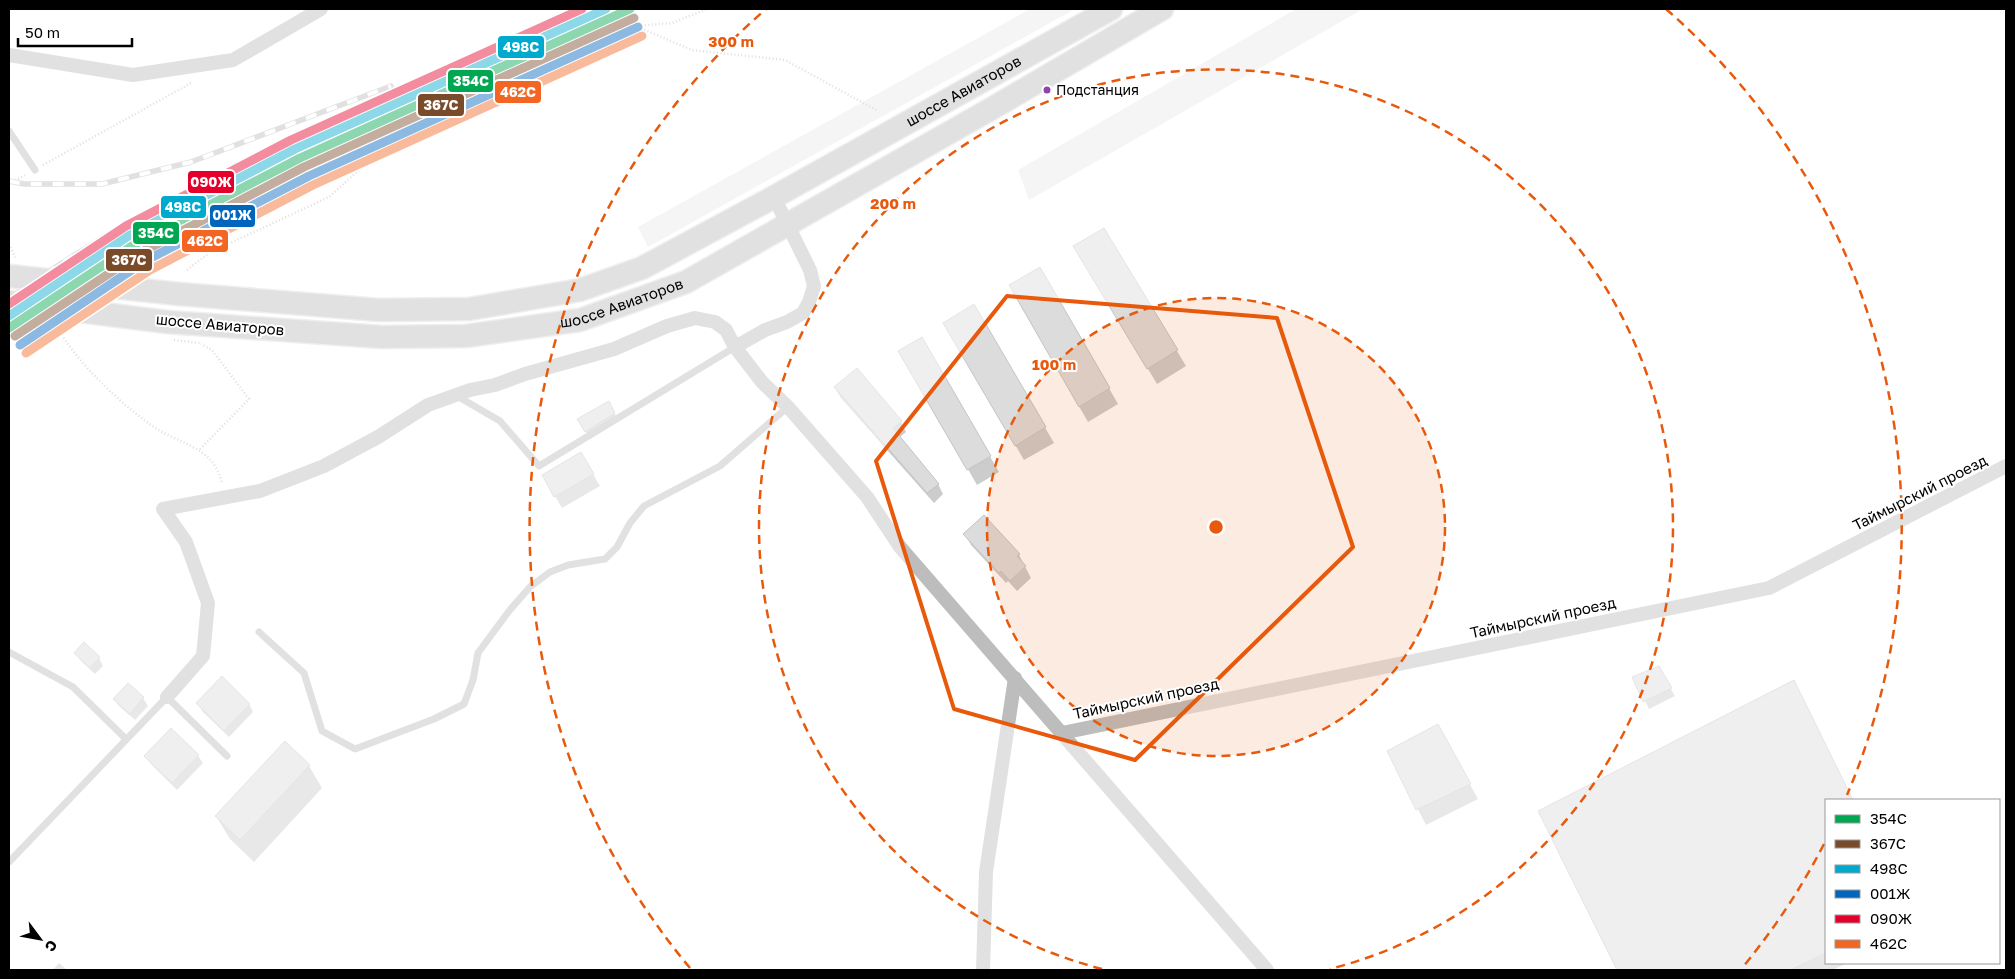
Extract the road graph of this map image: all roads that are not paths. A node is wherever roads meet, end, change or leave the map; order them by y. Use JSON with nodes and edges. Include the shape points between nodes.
{"nodes":[{"id":1,"x":321,"y":9,"type":"edge"},
{"id":2,"x":1111,"y":9,"type":"edge"},
{"id":3,"x":1162,"y":9,"type":"edge"},
{"id":4,"x":9,"y":55,"type":"edge"},
{"id":5,"x":9,"y":132,"type":"edge"},
{"id":6,"x":35,"y":170,"type":"road end"},
{"id":7,"x":774,"y":198,"type":"junction"},
{"id":8,"x":787,"y":225,"type":"junction"},
{"id":9,"x":13,"y":268,"type":"edge"},
{"id":10,"x":9,"y":302,"type":"edge"},
{"id":11,"x":736,"y":347,"type":"junction"},
{"id":12,"x":455,"y":395,"type":"junction"},
{"id":13,"x":782,"y":412,"type":"dead end"},
{"id":14,"x":2006,"y":466,"type":"edge"},
{"id":15,"x":259,"y":632,"type":"dead end"},
{"id":16,"x":9,"y":652,"type":"edge"},
{"id":17,"x":1015,"y":678,"type":"junction"},
{"id":18,"x":167,"y":697,"type":"junction"},
{"id":19,"x":1062,"y":733,"type":"junction"},
{"id":20,"x":126,"y":739,"type":"junction"},
{"id":21,"x":227,"y":756,"type":"dead end"},
{"id":22,"x":9,"y":862,"type":"edge"},
{"id":23,"x":983,"y":970,"type":"edge"},
{"id":24,"x":1268,"y":970,"type":"edge"}],
"edges":[{"from":1,"to":4,"type":"street","via":[[233,60],[133,75]]},
{"from":2,"to":7,"type":"main road","name":"шоссе Авиаторов"},
{"from":3,"to":8,"type":"main road","name":"шоссе Авиаторов"},
{"from":5,"to":6,"type":"lane"},
{"from":7,"to":8,"type":"street"},
{"from":7,"to":9,"type":"main road","name":"шоссе Авиаторов","bridge":true,"via":[[642,268],[580,290],[469,309],[379,310],[178,294]]},
{"from":8,"to":10,"type":"main road","name":"шоссе Авиаторов","bridge":true,"via":[[686,282],[580,320],[466,336],[382,338],[167,322]]},
{"from":8,"to":11,"type":"street","via":[[812,278],[814,286],[809,302],[802,313]]},
{"from":11,"to":12,"type":"street","name":"Таймырский проезд","via":[[726,330],[715,322],[695,318],[667,326],[614,349]]},
{"from":11,"to":12,"type":"lane","via":[[539,466],[500,421]]},
{"from":11,"to":17,"type":"street","name":"Таймырский проезд","via":[[762,382],[867,497],[900,547]]},
{"from":12,"to":18,"type":"street","name":"Таймырский проезд","via":[[428,405],[324,466],[260,491],[163,509],[186,542],[208,604],[203,656]]},
{"from":13,"to":15,"type":"lane","via":[[720,466],[644,506],[617,547],[605,559],[568,565],[550,572],[530,586],[478,652],[464,704],[434,719],[355,749],[322,730],[304,673]]},
{"from":14,"to":19,"type":"street","name":"Таймырский проезд","via":[[1769,588]]},
{"from":16,"to":20,"type":"lane","via":[[73,687]]},
{"from":17,"to":19,"type":"street","name":"Таймырский проезд"},
{"from":17,"to":23,"type":"street","via":[[986,872]]},
{"from":18,"to":20,"type":"lane"},
{"from":18,"to":21,"type":"lane"},
{"from":19,"to":24,"type":"street","name":"Таймырский проезд"},
{"from":20,"to":22,"type":"lane"}]}
